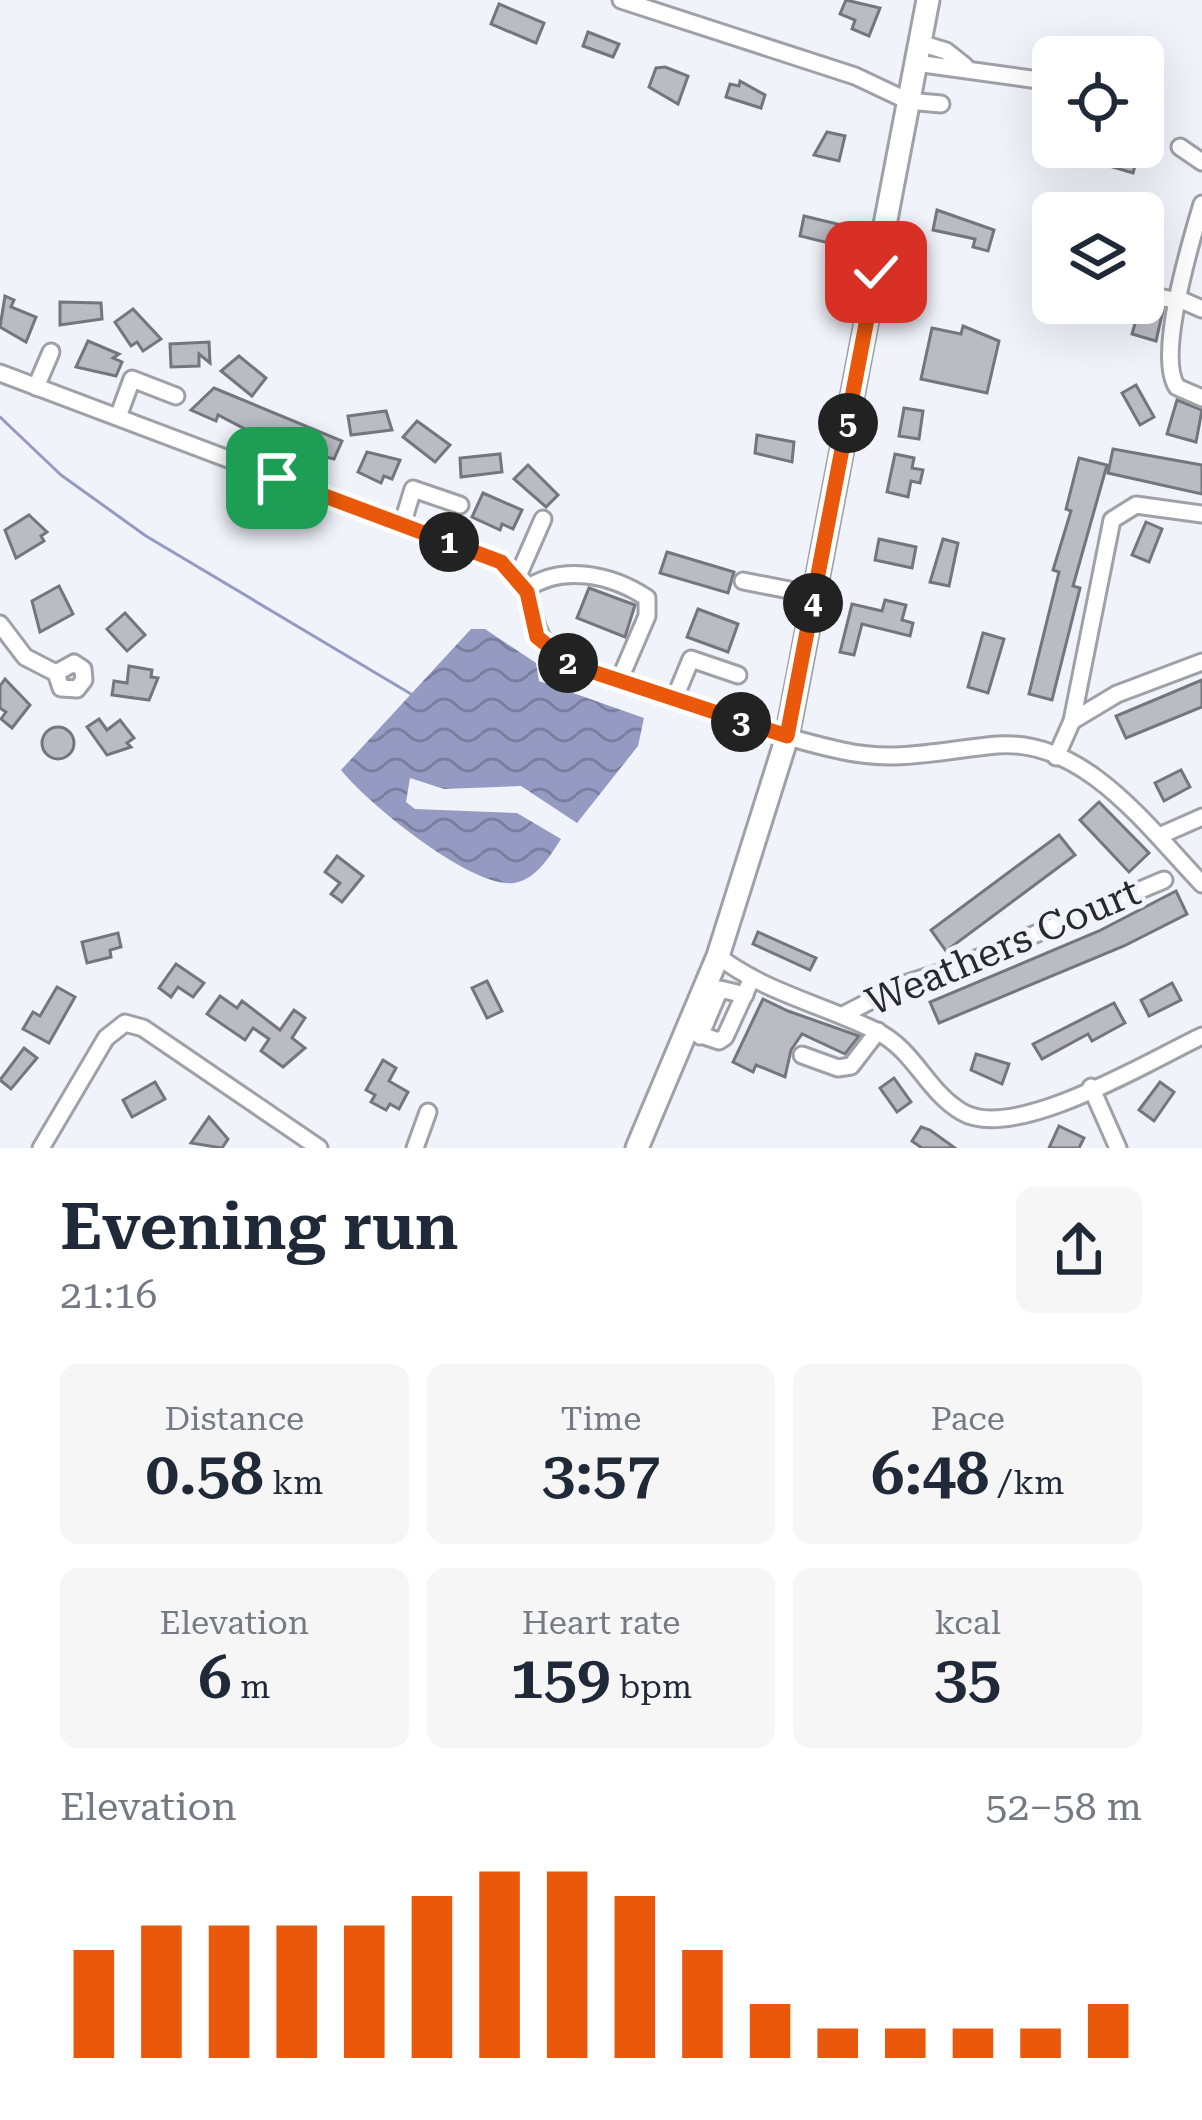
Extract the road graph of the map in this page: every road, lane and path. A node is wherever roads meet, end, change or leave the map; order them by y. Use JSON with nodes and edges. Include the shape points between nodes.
{"nodes":[{"id":1,"x":621,"y":0,"type":"edge"},
{"id":2,"x":928,"y":0,"type":"edge"},
{"id":3,"x":918,"y":53,"type":"junction"},
{"id":4,"x":1032,"y":78,"type":"edge"},
{"id":5,"x":908,"y":101,"type":"junction"},
{"id":6,"x":941,"y":104,"type":"dead end"},
{"id":7,"x":1180,"y":147,"type":"dead end"},
{"id":8,"x":1202,"y":162,"type":"edge"},
{"id":9,"x":1202,"y":204,"type":"edge"},
{"id":10,"x":1164,"y":298,"type":"edge"},
{"id":11,"x":1179,"y":300,"type":"junction"},
{"id":12,"x":1202,"y":309,"type":"edge"},
{"id":13,"x":51,"y":352,"type":"dead end"},
{"id":14,"x":0,"y":373,"type":"edge"},
{"id":15,"x":36,"y":387,"type":"junction"},
{"id":16,"x":176,"y":396,"type":"dead end"},
{"id":17,"x":1202,"y":398,"type":"edge"},
{"id":18,"x":118,"y":417,"type":"junction"},
{"id":19,"x":460,"y":505,"type":"dead end"},
{"id":20,"x":1202,"y":514,"type":"edge"},
{"id":21,"x":544,"y":519,"type":"dead end"},
{"id":22,"x":402,"y":525,"type":"junction"},
{"id":23,"x":743,"y":581,"type":"dead end"},
{"id":24,"x":522,"y":583,"type":"junction"},
{"id":25,"x":815,"y":595,"type":"junction"},
{"id":26,"x":0,"y":624,"type":"edge"},
{"id":27,"x":1202,"y":662,"type":"edge"},
{"id":28,"x":56,"y":673,"type":"dead end"},
{"id":29,"x":737,"y":675,"type":"dead end"},
{"id":30,"x":619,"y":681,"type":"junction"},
{"id":31,"x":674,"y":700,"type":"junction"},
{"id":32,"x":1072,"y":721,"type":"junction"},
{"id":33,"x":787,"y":736,"type":"junction"},
{"id":34,"x":1056,"y":757,"type":"junction"},
{"id":35,"x":1202,"y":817,"type":"edge"},
{"id":36,"x":1159,"y":836,"type":"junction"},
{"id":37,"x":1164,"y":880,"type":"dead end"},
{"id":38,"x":1202,"y":884,"type":"edge"},
{"id":39,"x":718,"y":956,"type":"junction"},
{"id":40,"x":713,"y":986,"type":"junction"},
{"id":41,"x":748,"y":987,"type":"junction"},
{"id":42,"x":843,"y":1015,"type":"junction"},
{"id":43,"x":878,"y":1031,"type":"junction"},
{"id":44,"x":693,"y":1033,"type":"junction"},
{"id":45,"x":1202,"y":1036,"type":"edge"},
{"id":46,"x":802,"y":1055,"type":"dead end"},
{"id":47,"x":1091,"y":1087,"type":"junction"},
{"id":48,"x":428,"y":1112,"type":"dead end"},
{"id":49,"x":41,"y":1148,"type":"edge"},
{"id":50,"x":319,"y":1148,"type":"edge"},
{"id":51,"x":415,"y":1148,"type":"edge"},
{"id":52,"x":637,"y":1148,"type":"edge"},
{"id":53,"x":1118,"y":1148,"type":"edge"}],
"edges":[{"from":1,"to":5,"type":"street","via":[[856,76]]},
{"from":2,"to":3,"type":"main road"},
{"from":3,"to":4,"type":"street","via":[[946,51],[965,66]]},
{"from":3,"to":5,"type":"main road"},
{"from":5,"to":6,"type":"street"},
{"from":5,"to":25,"type":"main road"},
{"from":7,"to":8,"type":"street"},
{"from":9,"to":11,"type":"street"},
{"from":10,"to":11,"type":"street"},
{"from":11,"to":12,"type":"street"},
{"from":11,"to":17,"type":"street","via":[[1169,371],[1177,387]]},
{"from":13,"to":15,"type":"street"},
{"from":14,"to":15,"type":"street"},
{"from":15,"to":18,"type":"street"},
{"from":16,"to":18,"type":"street","via":[[132,379]]},
{"from":18,"to":22,"type":"street"},
{"from":19,"to":22,"type":"street","via":[[413,488]]},
{"from":20,"to":32,"type":"street","via":[[1136,505],[1112,520]]},
{"from":21,"to":24,"type":"street"},
{"from":22,"to":24,"type":"street","via":[[501,562]]},
{"from":23,"to":25,"type":"street"},
{"from":24,"to":30,"type":"street","via":[[545,648]]},
{"from":24,"to":30,"type":"street","via":[[560,572],[647,598]]},
{"from":25,"to":33,"type":"main road"},
{"from":26,"to":28,"type":"street","via":[[25,657]]},
{"from":27,"to":32,"type":"street"},
{"from":29,"to":31,"type":"street","via":[[691,658]]},
{"from":30,"to":31,"type":"street"},
{"from":31,"to":33,"type":"street"},
{"from":32,"to":34,"type":"street"},
{"from":33,"to":34,"type":"street","via":[[897,759],[999,745]]},
{"from":33,"to":39,"type":"main road"},
{"from":34,"to":36,"type":"street","via":[[1095,776]]},
{"from":35,"to":36,"type":"street"},
{"from":36,"to":38,"type":"street"},
{"from":37,"to":42,"type":"street","name":"Weathers Court"},
{"from":39,"to":40,"type":"main road"},
{"from":39,"to":41,"type":"street"},
{"from":40,"to":41,"type":"street"},
{"from":40,"to":44,"type":"main road"},
{"from":41,"to":42,"type":"street"},
{"from":41,"to":44,"type":"street","via":[[725,1037]]},
{"from":42,"to":43,"type":"street"},
{"from":43,"to":46,"type":"street","via":[[851,1066]]},
{"from":43,"to":47,"type":"street","via":[[973,1118],[1017,1118]]},
{"from":44,"to":52,"type":"main road"},
{"from":45,"to":47,"type":"street"},
{"from":47,"to":53,"type":"street"},
{"from":48,"to":51,"type":"street"},
{"from":49,"to":50,"type":"street","via":[[106,1038],[125,1023]]}]}
